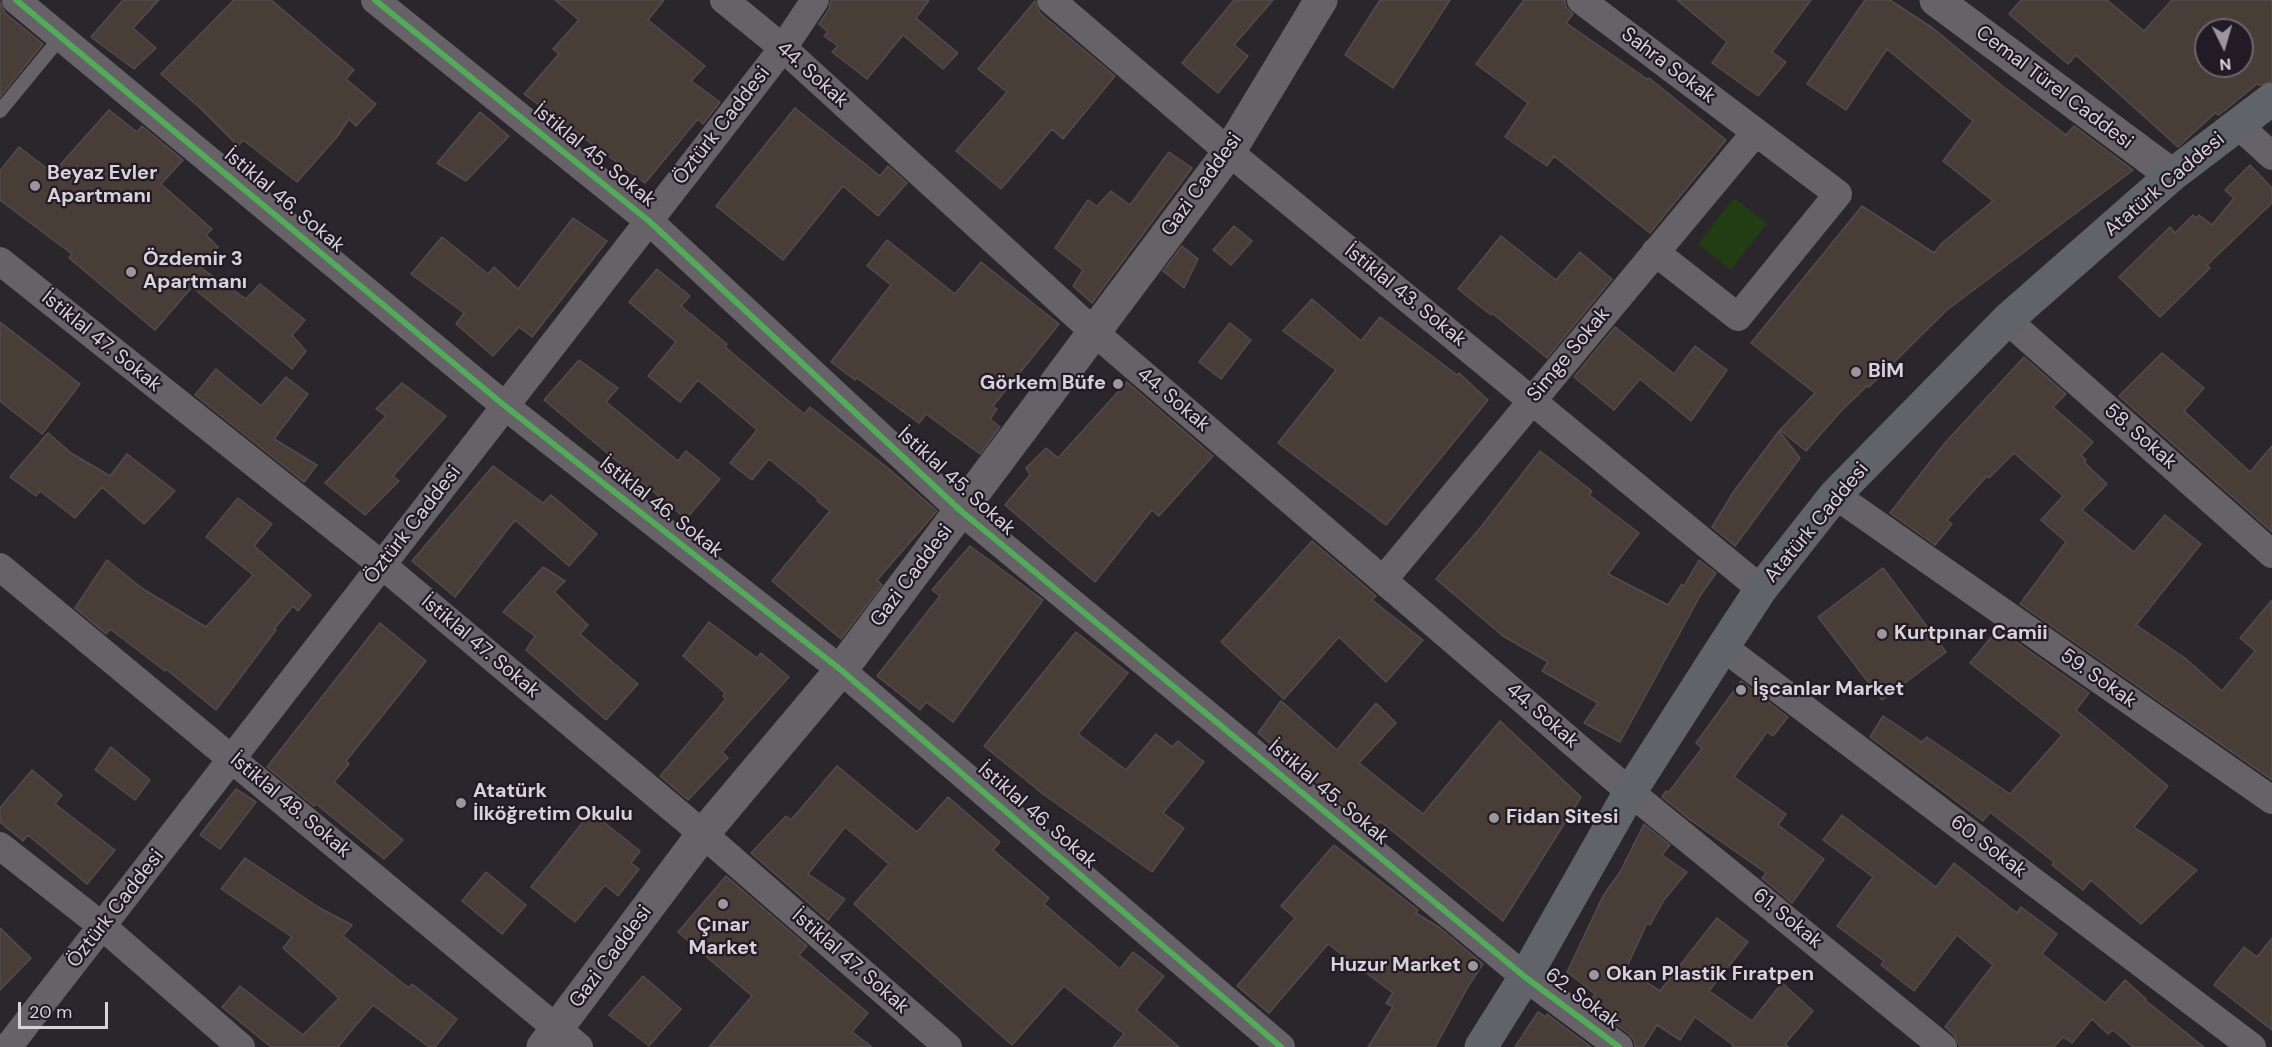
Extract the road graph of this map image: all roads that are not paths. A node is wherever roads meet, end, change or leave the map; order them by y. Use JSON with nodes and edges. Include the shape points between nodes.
{"nodes":[{"id":1,"x":16,"y":0,"type":"edge"},
{"id":2,"x":375,"y":0,"type":"edge"},
{"id":3,"x":724,"y":0,"type":"edge"},
{"id":4,"x":815,"y":0,"type":"edge"},
{"id":5,"x":1051,"y":0,"type":"edge"},
{"id":6,"x":1321,"y":0,"type":"edge"},
{"id":7,"x":1581,"y":0,"type":"edge"},
{"id":8,"x":1936,"y":0,"type":"edge"},
{"id":9,"x":783,"y":48,"type":"junction"},
{"id":10,"x":51,"y":49,"type":"dead end"},
{"id":11,"x":2272,"y":99,"type":"edge"},
{"id":12,"x":0,"y":111,"type":"edge"},
{"id":13,"x":2238,"y":125,"type":"junction"},
{"id":14,"x":1755,"y":133,"type":"junction"},
{"id":15,"x":1228,"y":152,"type":"junction"},
{"id":16,"x":2272,"y":156,"type":"edge"},
{"id":17,"x":2172,"y":175,"type":"junction"},
{"id":18,"x":649,"y":221,"type":"junction"},
{"id":19,"x":1655,"y":252,"type":"junction"},
{"id":20,"x":0,"y":261,"type":"edge"},
{"id":21,"x":2007,"y":320,"type":"junction"},
{"id":22,"x":1094,"y":332,"type":"junction"},
{"id":23,"x":1531,"y":400,"type":"junction"},
{"id":24,"x":505,"y":406,"type":"junction"},
{"id":25,"x":1835,"y":495,"type":"junction"},
{"id":26,"x":961,"y":511,"type":"junction"},
{"id":27,"x":2272,"y":554,"type":"edge"},
{"id":28,"x":382,"y":565,"type":"junction"},
{"id":29,"x":0,"y":567,"type":"edge"},
{"id":30,"x":1384,"y":579,"type":"junction"},
{"id":31,"x":1761,"y":589,"type":"junction"},
{"id":32,"x":1723,"y":646,"type":"junction"},
{"id":33,"x":841,"y":670,"type":"junction"},
{"id":34,"x":232,"y":758,"type":"junction"},
{"id":35,"x":1630,"y":792,"type":"junction"},
{"id":36,"x":2272,"y":800,"type":"edge"},
{"id":37,"x":703,"y":834,"type":"junction"},
{"id":38,"x":0,"y":846,"type":"edge"},
{"id":39,"x":102,"y":927,"type":"junction"},
{"id":40,"x":1525,"y":976,"type":"junction"},
{"id":41,"x":560,"y":1041,"type":"edge"},
{"id":42,"x":8,"y":1047,"type":"edge"},
{"id":43,"x":241,"y":1047,"type":"edge"},
{"id":44,"x":948,"y":1047,"type":"edge"},
{"id":45,"x":1281,"y":1047,"type":"edge"},
{"id":46,"x":1481,"y":1047,"type":"edge"},
{"id":47,"x":1619,"y":1047,"type":"edge"},
{"id":48,"x":1943,"y":1047,"type":"edge"},
{"id":49,"x":2252,"y":1047,"type":"edge"}],
"edges":[{"from":1,"to":24,"type":"street","name":"İstiklal 46. Sokak"},
{"from":2,"to":18,"type":"street","name":"İstiklal 45. Sokak"},
{"from":3,"to":9,"type":"street","name":"44. Sokak"},
{"from":4,"to":9,"type":"street","name":"Öztürk Caddesi"},
{"from":5,"to":15,"type":"street","name":"İstiklal 43. Sokak"},
{"from":6,"to":15,"type":"street","name":"Gazi Caddesi"},
{"from":7,"to":14,"type":"street","name":"Sahra Sokak"},
{"from":8,"to":17,"type":"street","name":"Cemal Türel Caddesi"},
{"from":9,"to":18,"type":"street","name":"Öztürk Caddesi"},
{"from":9,"to":22,"type":"street","name":"44. Sokak"},
{"from":10,"to":12,"type":"lane"},
{"from":11,"to":13,"type":"main road","name":"Atatürk Caddesi"},
{"from":13,"to":16,"type":"street"},
{"from":13,"to":17,"type":"main road","name":"Atatürk Caddesi"},
{"from":14,"to":19,"type":"street","name":"Simge Sokak"},
{"from":14,"to":19,"type":"street","name":"Sahra Sokak","via":[[1838,194],[1738,316]]},
{"from":15,"to":22,"type":"street","name":"Gazi Caddesi"},
{"from":15,"to":23,"type":"street","name":"İstiklal 43. Sokak"},
{"from":17,"to":21,"type":"main road","name":"Atatürk Caddesi"},
{"from":18,"to":24,"type":"street","name":"Öztürk Caddesi"},
{"from":18,"to":26,"type":"street","name":"İstiklal 45. Sokak"},
{"from":19,"to":23,"type":"street","name":"Simge Sokak"},
{"from":20,"to":28,"type":"street","name":"İstiklal 47. Sokak"},
{"from":21,"to":25,"type":"main road","name":"Atatürk Caddesi"},
{"from":21,"to":27,"type":"street","name":"58. Sokak"},
{"from":22,"to":26,"type":"street","name":"Gazi Caddesi"},
{"from":22,"to":30,"type":"street","name":"44. Sokak"},
{"from":23,"to":30,"type":"street","name":"Simge Sokak"},
{"from":23,"to":31,"type":"street","name":"İstiklal 43. Sokak"},
{"from":24,"to":28,"type":"street","name":"Öztürk Caddesi"},
{"from":24,"to":33,"type":"street","name":"İstiklal 46. Sokak"},
{"from":25,"to":31,"type":"main road","name":"Atatürk Caddesi"},
{"from":25,"to":36,"type":"street","name":"59. Sokak"},
{"from":26,"to":33,"type":"street","name":"Gazi Caddesi"},
{"from":26,"to":40,"type":"street","name":"İstiklal 45. Sokak"},
{"from":28,"to":34,"type":"street","name":"Öztürk Caddesi"},
{"from":28,"to":37,"type":"street","name":"İstiklal 47. Sokak"},
{"from":29,"to":34,"type":"street","name":"İstiklal 48. Sokak"},
{"from":30,"to":35,"type":"street","name":"44. Sokak"},
{"from":31,"to":32,"type":"main road","name":"Atatürk Caddesi"},
{"from":32,"to":35,"type":"main road","name":"Atatürk Caddesi"},
{"from":32,"to":49,"type":"street","name":"60. Sokak"},
{"from":33,"to":37,"type":"street","name":"Gazi Caddesi"},
{"from":33,"to":45,"type":"street","name":"İstiklal 46. Sokak"},
{"from":34,"to":39,"type":"street","name":"Öztürk Caddesi"},
{"from":34,"to":41,"type":"street","name":"İstiklal 48. Sokak"},
{"from":35,"to":40,"type":"main road","name":"Atatürk Caddesi"},
{"from":35,"to":48,"type":"street","name":"61. Sokak"},
{"from":37,"to":41,"type":"street","name":"Gazi Caddesi"},
{"from":37,"to":44,"type":"street","name":"İstiklal 47. Sokak"},
{"from":38,"to":39,"type":"street"},
{"from":39,"to":42,"type":"street","name":"Öztürk Caddesi"},
{"from":39,"to":43,"type":"street"},
{"from":40,"to":46,"type":"main road","name":"Atatürk Caddesi"},
{"from":40,"to":47,"type":"street","name":"62. Sokak"}]}
